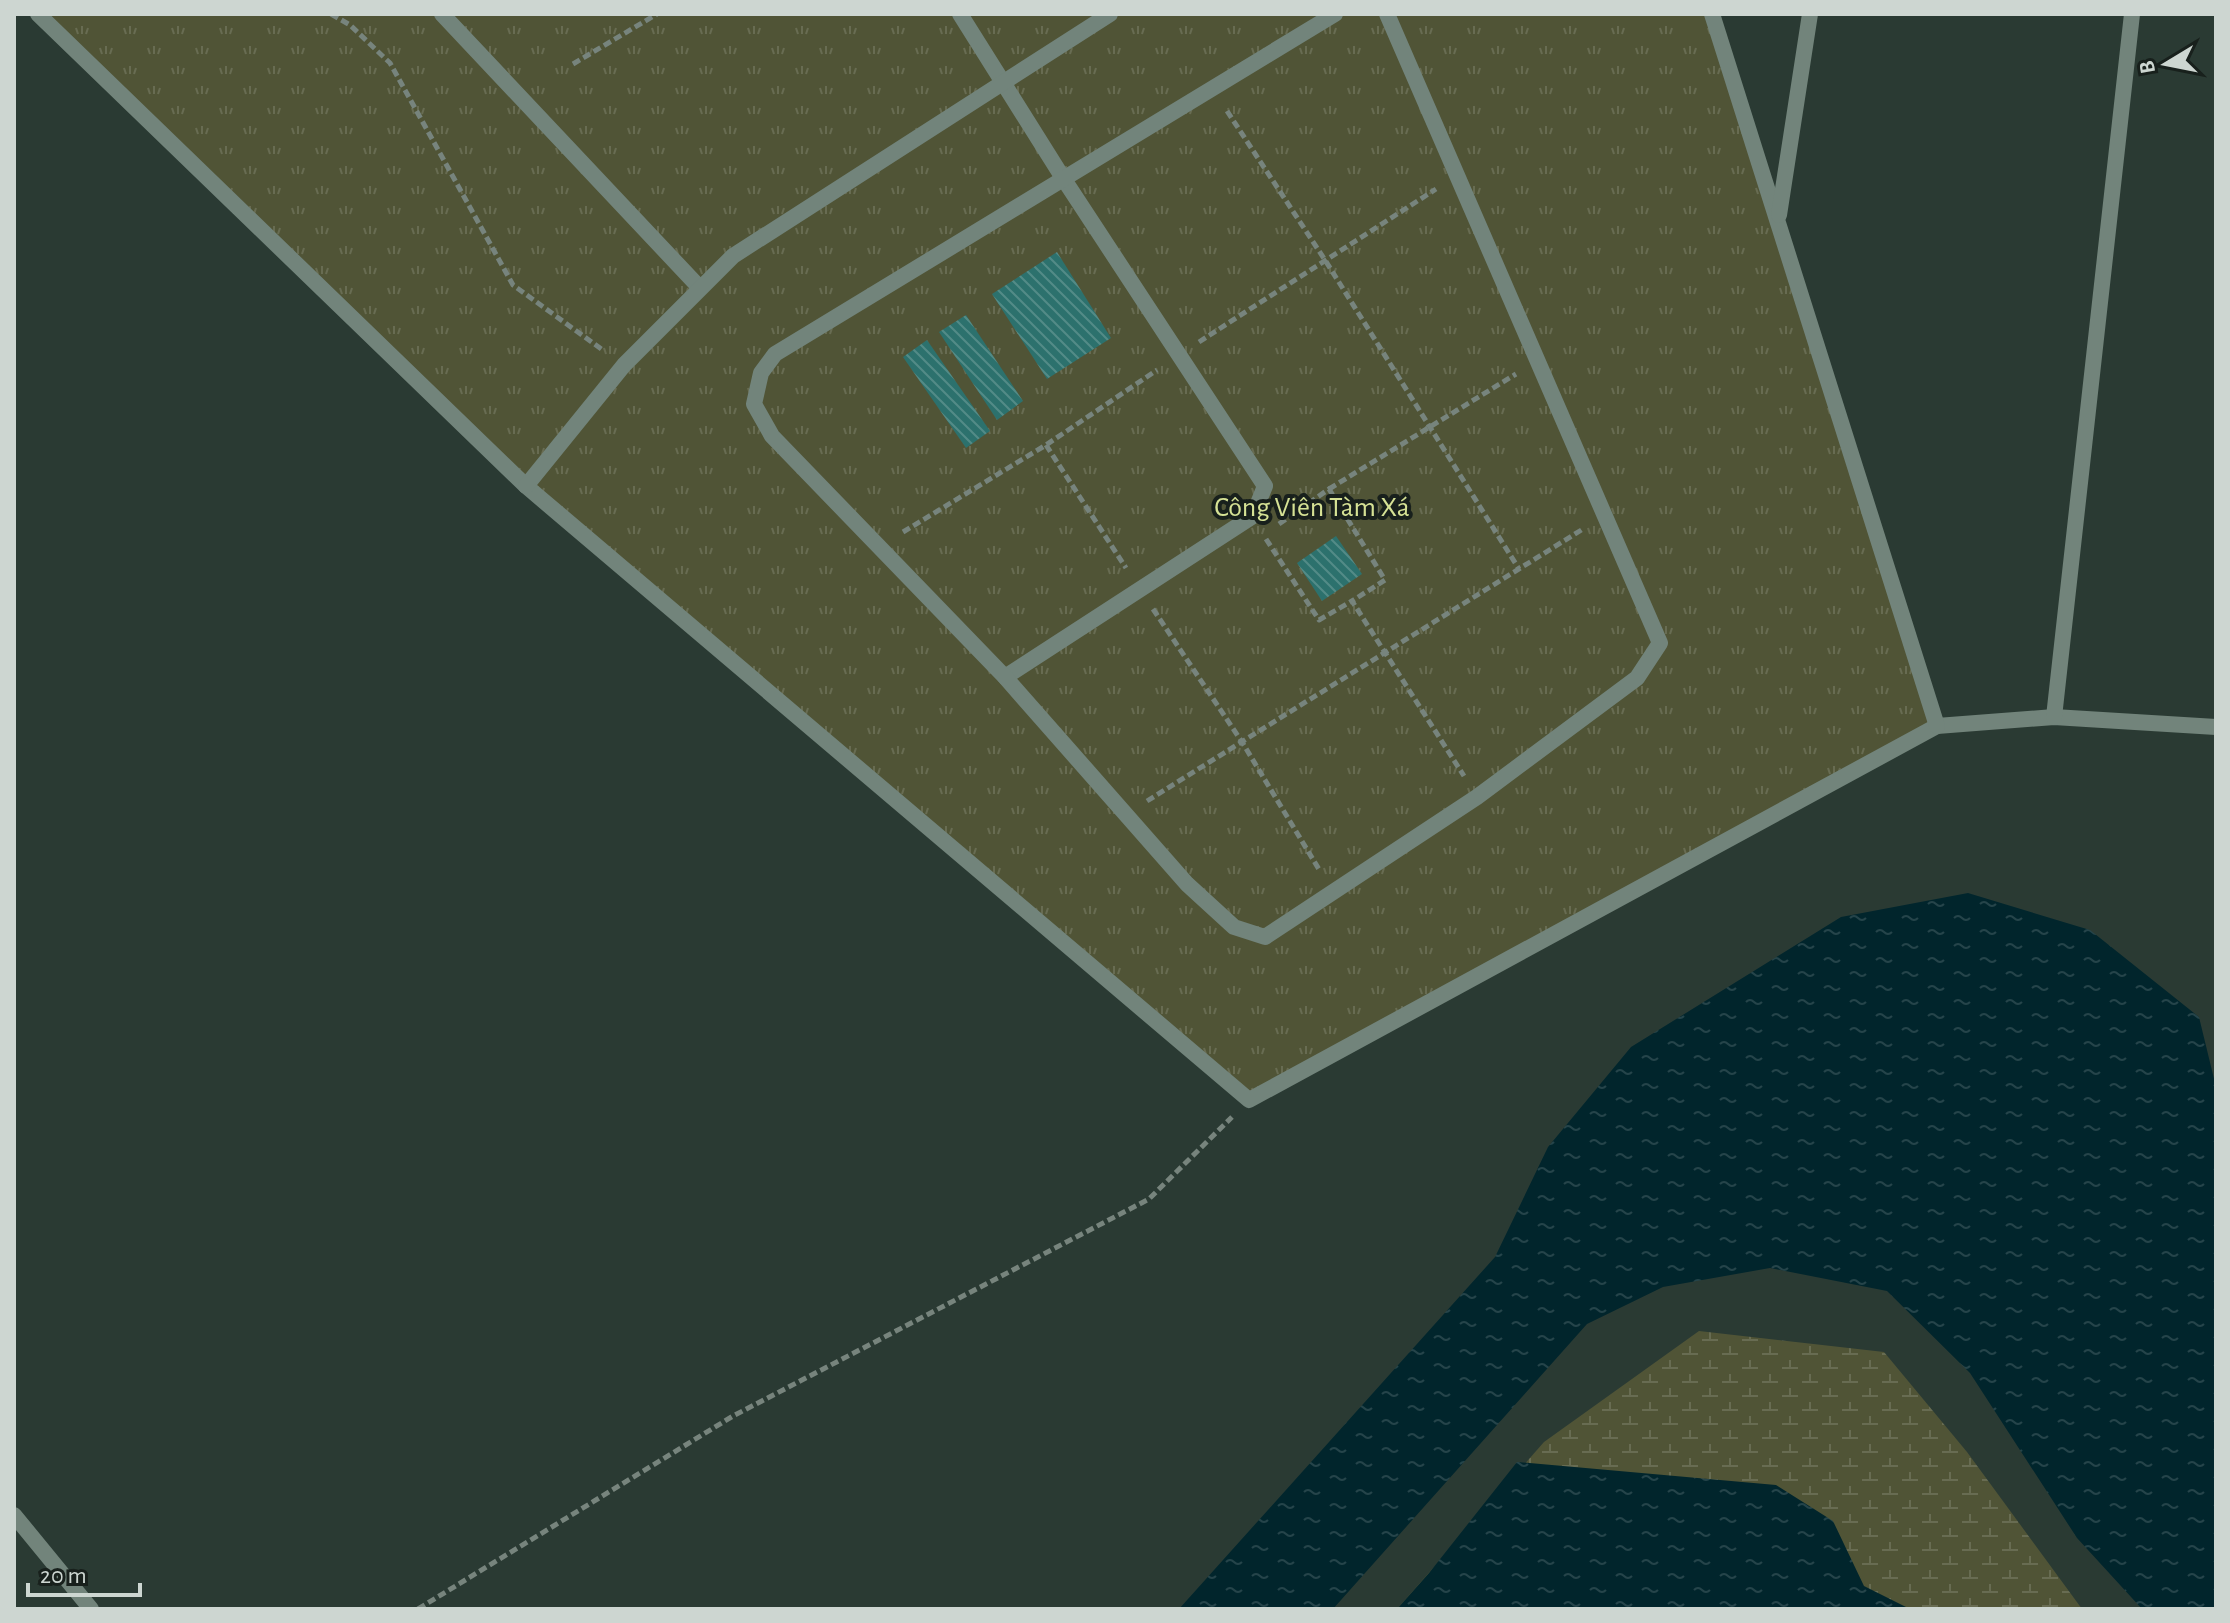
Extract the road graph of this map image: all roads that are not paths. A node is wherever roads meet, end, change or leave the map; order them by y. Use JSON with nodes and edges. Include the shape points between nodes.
{"nodes":[{"id":1,"x":38,"y":14,"type":"edge"},
{"id":2,"x":442,"y":14,"type":"edge"},
{"id":3,"x":960,"y":14,"type":"edge"},
{"id":4,"x":1110,"y":14,"type":"edge"},
{"id":5,"x":1335,"y":14,"type":"edge"},
{"id":6,"x":1387,"y":14,"type":"edge"},
{"id":7,"x":1712,"y":14,"type":"edge"},
{"id":8,"x":1810,"y":14,"type":"edge"},
{"id":9,"x":2132,"y":14,"type":"edge"},
{"id":10,"x":1003,"y":84,"type":"junction"},
{"id":11,"x":1063,"y":178,"type":"junction"},
{"id":12,"x":1778,"y":220,"type":"junction"},
{"id":13,"x":699,"y":287,"type":"junction"},
{"id":14,"x":526,"y":486,"type":"junction"},
{"id":15,"x":1005,"y":677,"type":"junction"},
{"id":16,"x":2054,"y":717,"type":"junction"},
{"id":17,"x":1937,"y":726,"type":"junction"},
{"id":18,"x":2216,"y":727,"type":"edge"},
{"id":19,"x":14,"y":1515,"type":"edge"},
{"id":20,"x":91,"y":1609,"type":"edge"}],
"edges":[{"from":1,"to":14,"type":"street"},
{"from":2,"to":13,"type":"street"},
{"from":3,"to":10,"type":"street"},
{"from":4,"to":10,"type":"street"},
{"from":5,"to":11,"type":"street"},
{"from":6,"to":15,"type":"street","via":[[1660,643],[1637,678],[1477,797],[1265,937],[1234,927],[1187,884]]},
{"from":7,"to":12,"type":"street"},
{"from":8,"to":12,"type":"street"},
{"from":9,"to":16,"type":"street"},
{"from":10,"to":11,"type":"street"},
{"from":10,"to":13,"type":"street","via":[[733,256]]},
{"from":11,"to":15,"type":"street","via":[[1265,486],[1253,516]]},
{"from":11,"to":15,"type":"street","via":[[775,354],[761,373],[754,404],[772,436]]},
{"from":12,"to":17,"type":"street"},
{"from":13,"to":14,"type":"street","via":[[624,365]]},
{"from":14,"to":17,"type":"street","via":[[1249,1100]]},
{"from":16,"to":17,"type":"street"},
{"from":16,"to":18,"type":"street"},
{"from":19,"to":20,"type":"street"}]}
